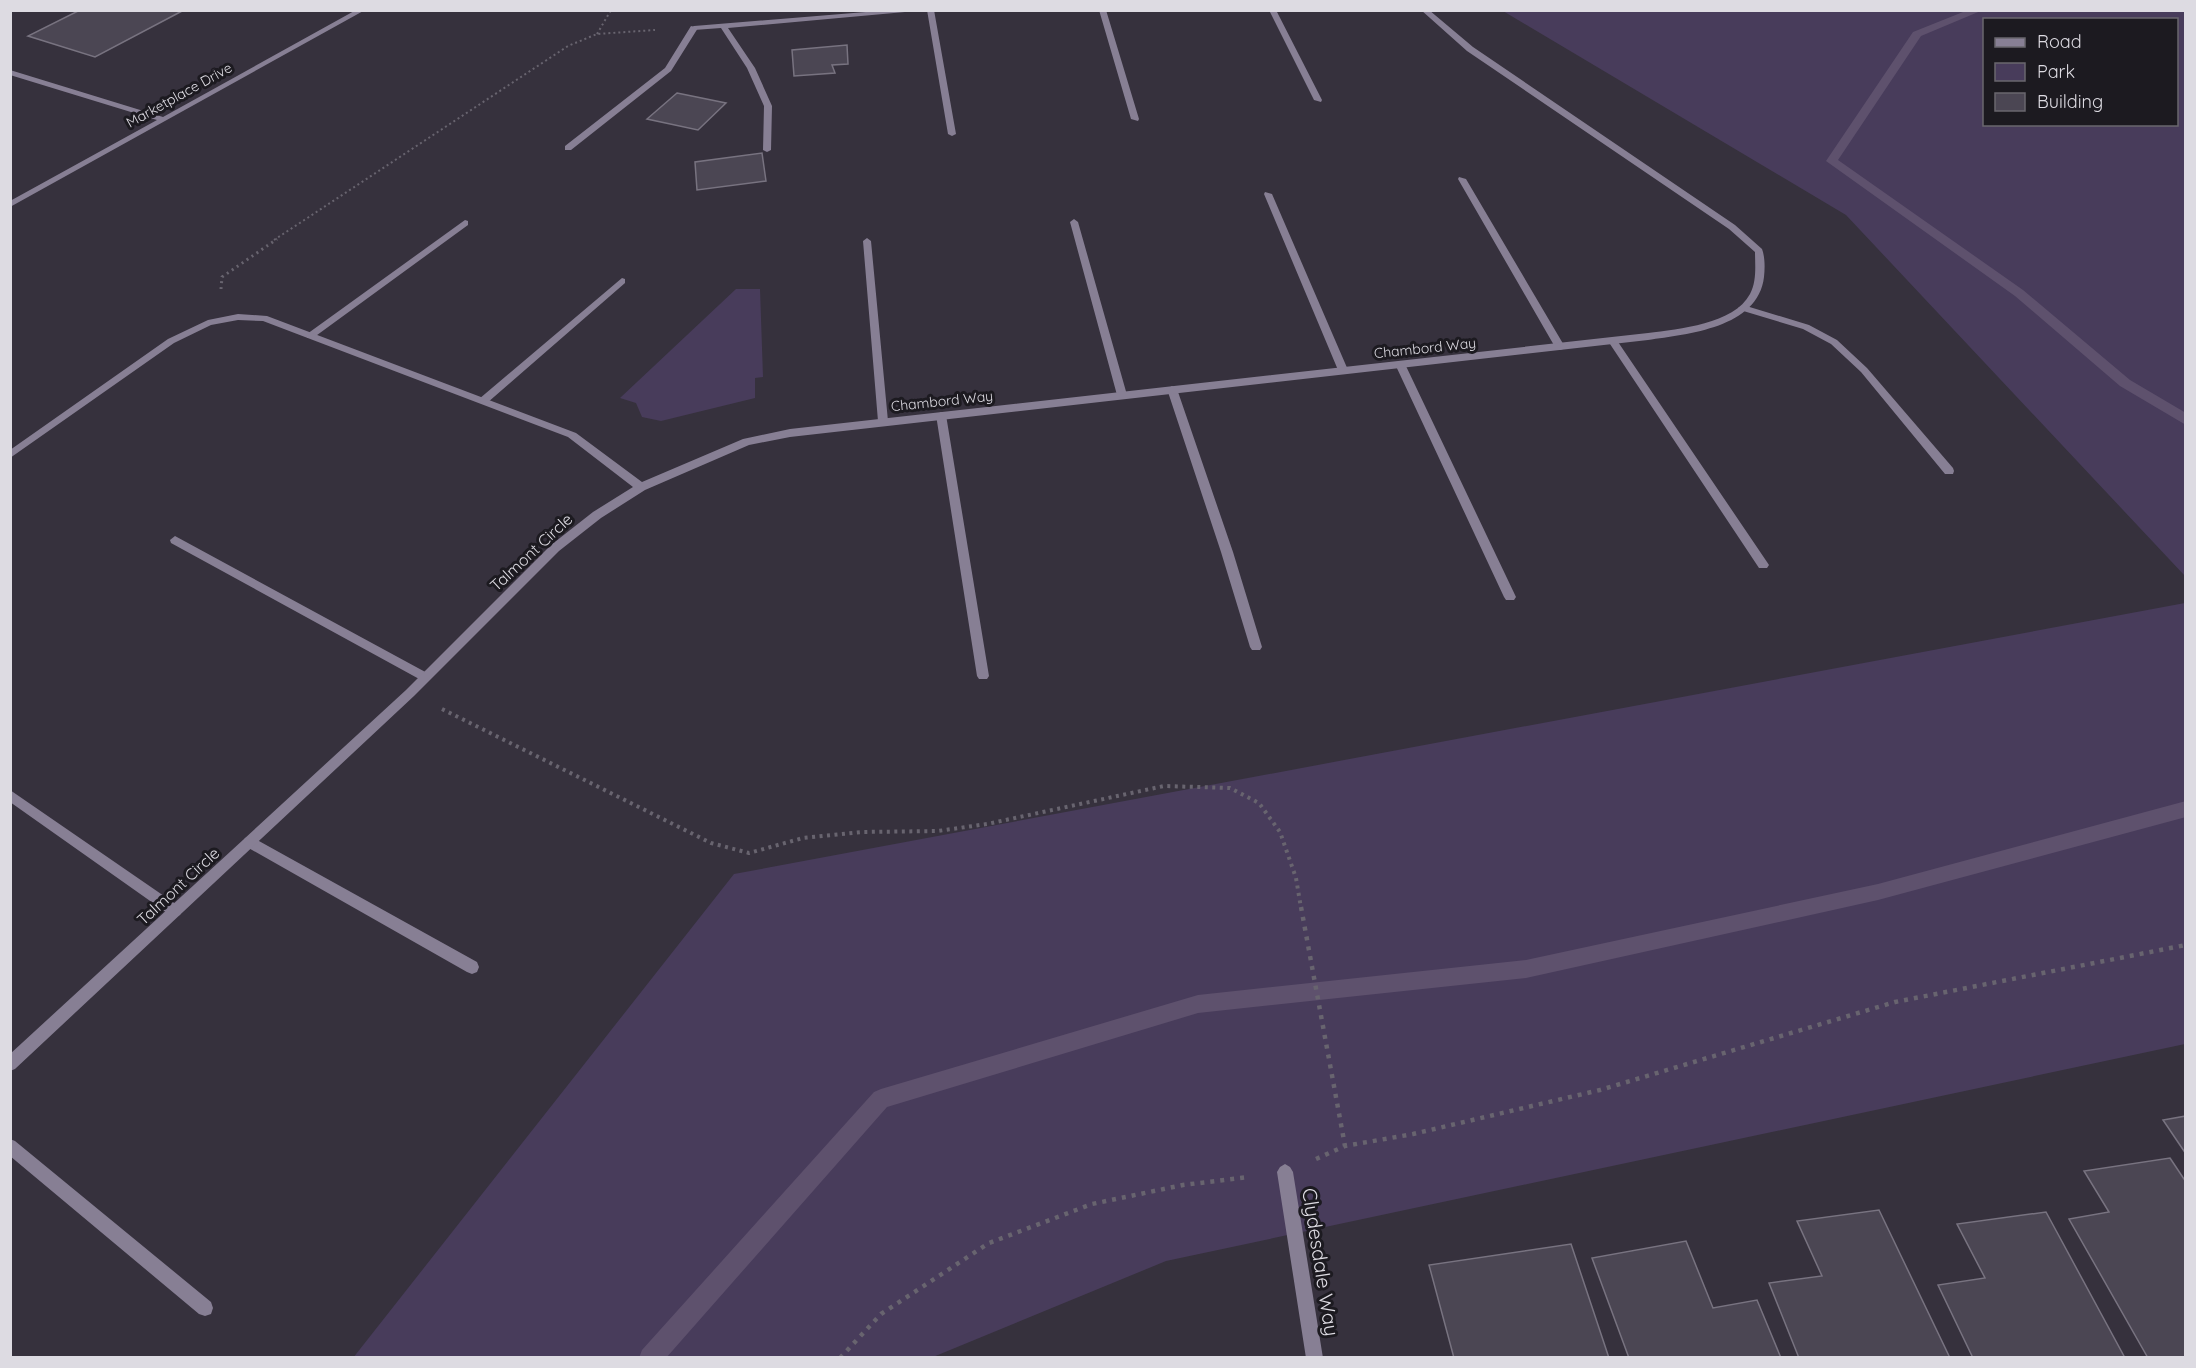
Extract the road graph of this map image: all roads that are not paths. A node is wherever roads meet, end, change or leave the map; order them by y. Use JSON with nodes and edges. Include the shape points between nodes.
{"nodes":[{"id":1,"x":362,"y":10,"type":"edge"},
{"id":2,"x":924,"y":10,"type":"edge"},
{"id":3,"x":930,"y":10,"type":"edge"},
{"id":4,"x":1102,"y":10,"type":"edge"},
{"id":5,"x":1272,"y":10,"type":"edge"},
{"id":6,"x":1424,"y":10,"type":"edge"},
{"id":7,"x":891,"y":12,"type":"edge"},
{"id":8,"x":723,"y":26,"type":"junction"},
{"id":9,"x":10,"y":72,"type":"edge"},
{"id":10,"x":1318,"y":100,"type":"dead end"},
{"id":11,"x":161,"y":119,"type":"junction"},
{"id":12,"x":1136,"y":119,"type":"dead end"},
{"id":13,"x":952,"y":134,"type":"dead end"},
{"id":14,"x":568,"y":148,"type":"dead end"},
{"id":15,"x":766,"y":150,"type":"dead end"},
{"id":16,"x":1462,"y":179,"type":"dead end"},
{"id":17,"x":1268,"y":194,"type":"dead end"},
{"id":18,"x":10,"y":205,"type":"edge"},
{"id":19,"x":1074,"y":222,"type":"dead end"},
{"id":20,"x":465,"y":223,"type":"dead end"},
{"id":21,"x":867,"y":241,"type":"dead end"},
{"id":22,"x":622,"y":281,"type":"dead end"},
{"id":23,"x":1743,"y":308,"type":"junction"},
{"id":24,"x":310,"y":336,"type":"junction"},
{"id":25,"x":1613,"y":341,"type":"junction"},
{"id":26,"x":1560,"y":347,"type":"junction"},
{"id":27,"x":1400,"y":364,"type":"junction"},
{"id":28,"x":1343,"y":370,"type":"junction"},
{"id":29,"x":1172,"y":389,"type":"junction"},
{"id":30,"x":1122,"y":395,"type":"junction"},
{"id":31,"x":483,"y":401,"type":"junction"},
{"id":32,"x":940,"y":415,"type":"junction"},
{"id":33,"x":883,"y":421,"type":"junction"},
{"id":34,"x":10,"y":455,"type":"edge"},
{"id":35,"x":1949,"y":471,"type":"dead end"},
{"id":36,"x":641,"y":487,"type":"junction"},
{"id":37,"x":175,"y":540,"type":"dead end"},
{"id":38,"x":1763,"y":565,"type":"dead end"},
{"id":39,"x":1510,"y":597,"type":"dead end"},
{"id":40,"x":1256,"y":647,"type":"dead end"},
{"id":41,"x":983,"y":676,"type":"dead end"},
{"id":42,"x":425,"y":677,"type":"junction"},
{"id":43,"x":10,"y":795,"type":"edge"},
{"id":44,"x":250,"y":842,"type":"junction"},
{"id":45,"x":175,"y":911,"type":"junction"},
{"id":46,"x":472,"y":967,"type":"dead end"},
{"id":47,"x":10,"y":1064,"type":"edge"},
{"id":48,"x":10,"y":1146,"type":"edge"},
{"id":49,"x":1285,"y":1172,"type":"road end"},
{"id":50,"x":205,"y":1308,"type":"dead end"},
{"id":51,"x":1315,"y":1358,"type":"edge"}],
"edges":[{"from":1,"to":11,"type":"street","name":"Marketplace Drive"},
{"from":2,"to":7,"type":"street"},
{"from":3,"to":13,"type":"street"},
{"from":4,"to":12,"type":"street"},
{"from":5,"to":10,"type":"street"},
{"from":6,"to":23,"type":"street","via":[[1470,49],[1693,199],[1759,251],[1761,273],[1754,296]]},
{"from":7,"to":8,"type":"street"},
{"from":8,"to":14,"type":"street","via":[[694,28],[668,69]]},
{"from":8,"to":15,"type":"street","via":[[751,68],[768,106]]},
{"from":9,"to":11,"type":"street"},
{"from":11,"to":18,"type":"street","name":"Marketplace Drive"},
{"from":16,"to":26,"type":"street"},
{"from":17,"to":28,"type":"street"},
{"from":19,"to":30,"type":"street"},
{"from":20,"to":24,"type":"street"},
{"from":21,"to":33,"type":"street"},
{"from":22,"to":31,"type":"street"},
{"from":23,"to":25,"type":"street","name":"Chambord Way","via":[[1736,315],[1698,328]]},
{"from":23,"to":35,"type":"street","via":[[1806,327],[1834,342],[1864,370]]},
{"from":24,"to":31,"type":"street"},
{"from":24,"to":34,"type":"street","via":[[264,318],[238,317],[208,323],[171,341]]},
{"from":25,"to":26,"type":"street","name":"Chambord Way"},
{"from":25,"to":38,"type":"street"},
{"from":26,"to":27,"type":"street","name":"Chambord Way"},
{"from":27,"to":28,"type":"street","name":"Chambord Way"},
{"from":27,"to":39,"type":"street"},
{"from":28,"to":29,"type":"street","name":"Chambord Way"},
{"from":29,"to":30,"type":"street","name":"Chambord Way"},
{"from":29,"to":40,"type":"street"},
{"from":30,"to":32,"type":"street","name":"Chambord Way"},
{"from":31,"to":36,"type":"street","via":[[572,435]]},
{"from":32,"to":33,"type":"street","name":"Chambord Way"},
{"from":32,"to":41,"type":"street"},
{"from":33,"to":36,"type":"street","name":"Chambord Way","via":[[747,442]]},
{"from":36,"to":42,"type":"street","name":"Talmont Circle","via":[[555,548]]},
{"from":37,"to":42,"type":"street"},
{"from":42,"to":44,"type":"street","name":"Talmont Circle"},
{"from":43,"to":45,"type":"street"},
{"from":44,"to":45,"type":"street","name":"Talmont Circle"},
{"from":44,"to":46,"type":"street"},
{"from":45,"to":47,"type":"street","name":"Talmont Circle"},
{"from":48,"to":50,"type":"street"},
{"from":49,"to":51,"type":"street","name":"Clydesdale Way"}]}
